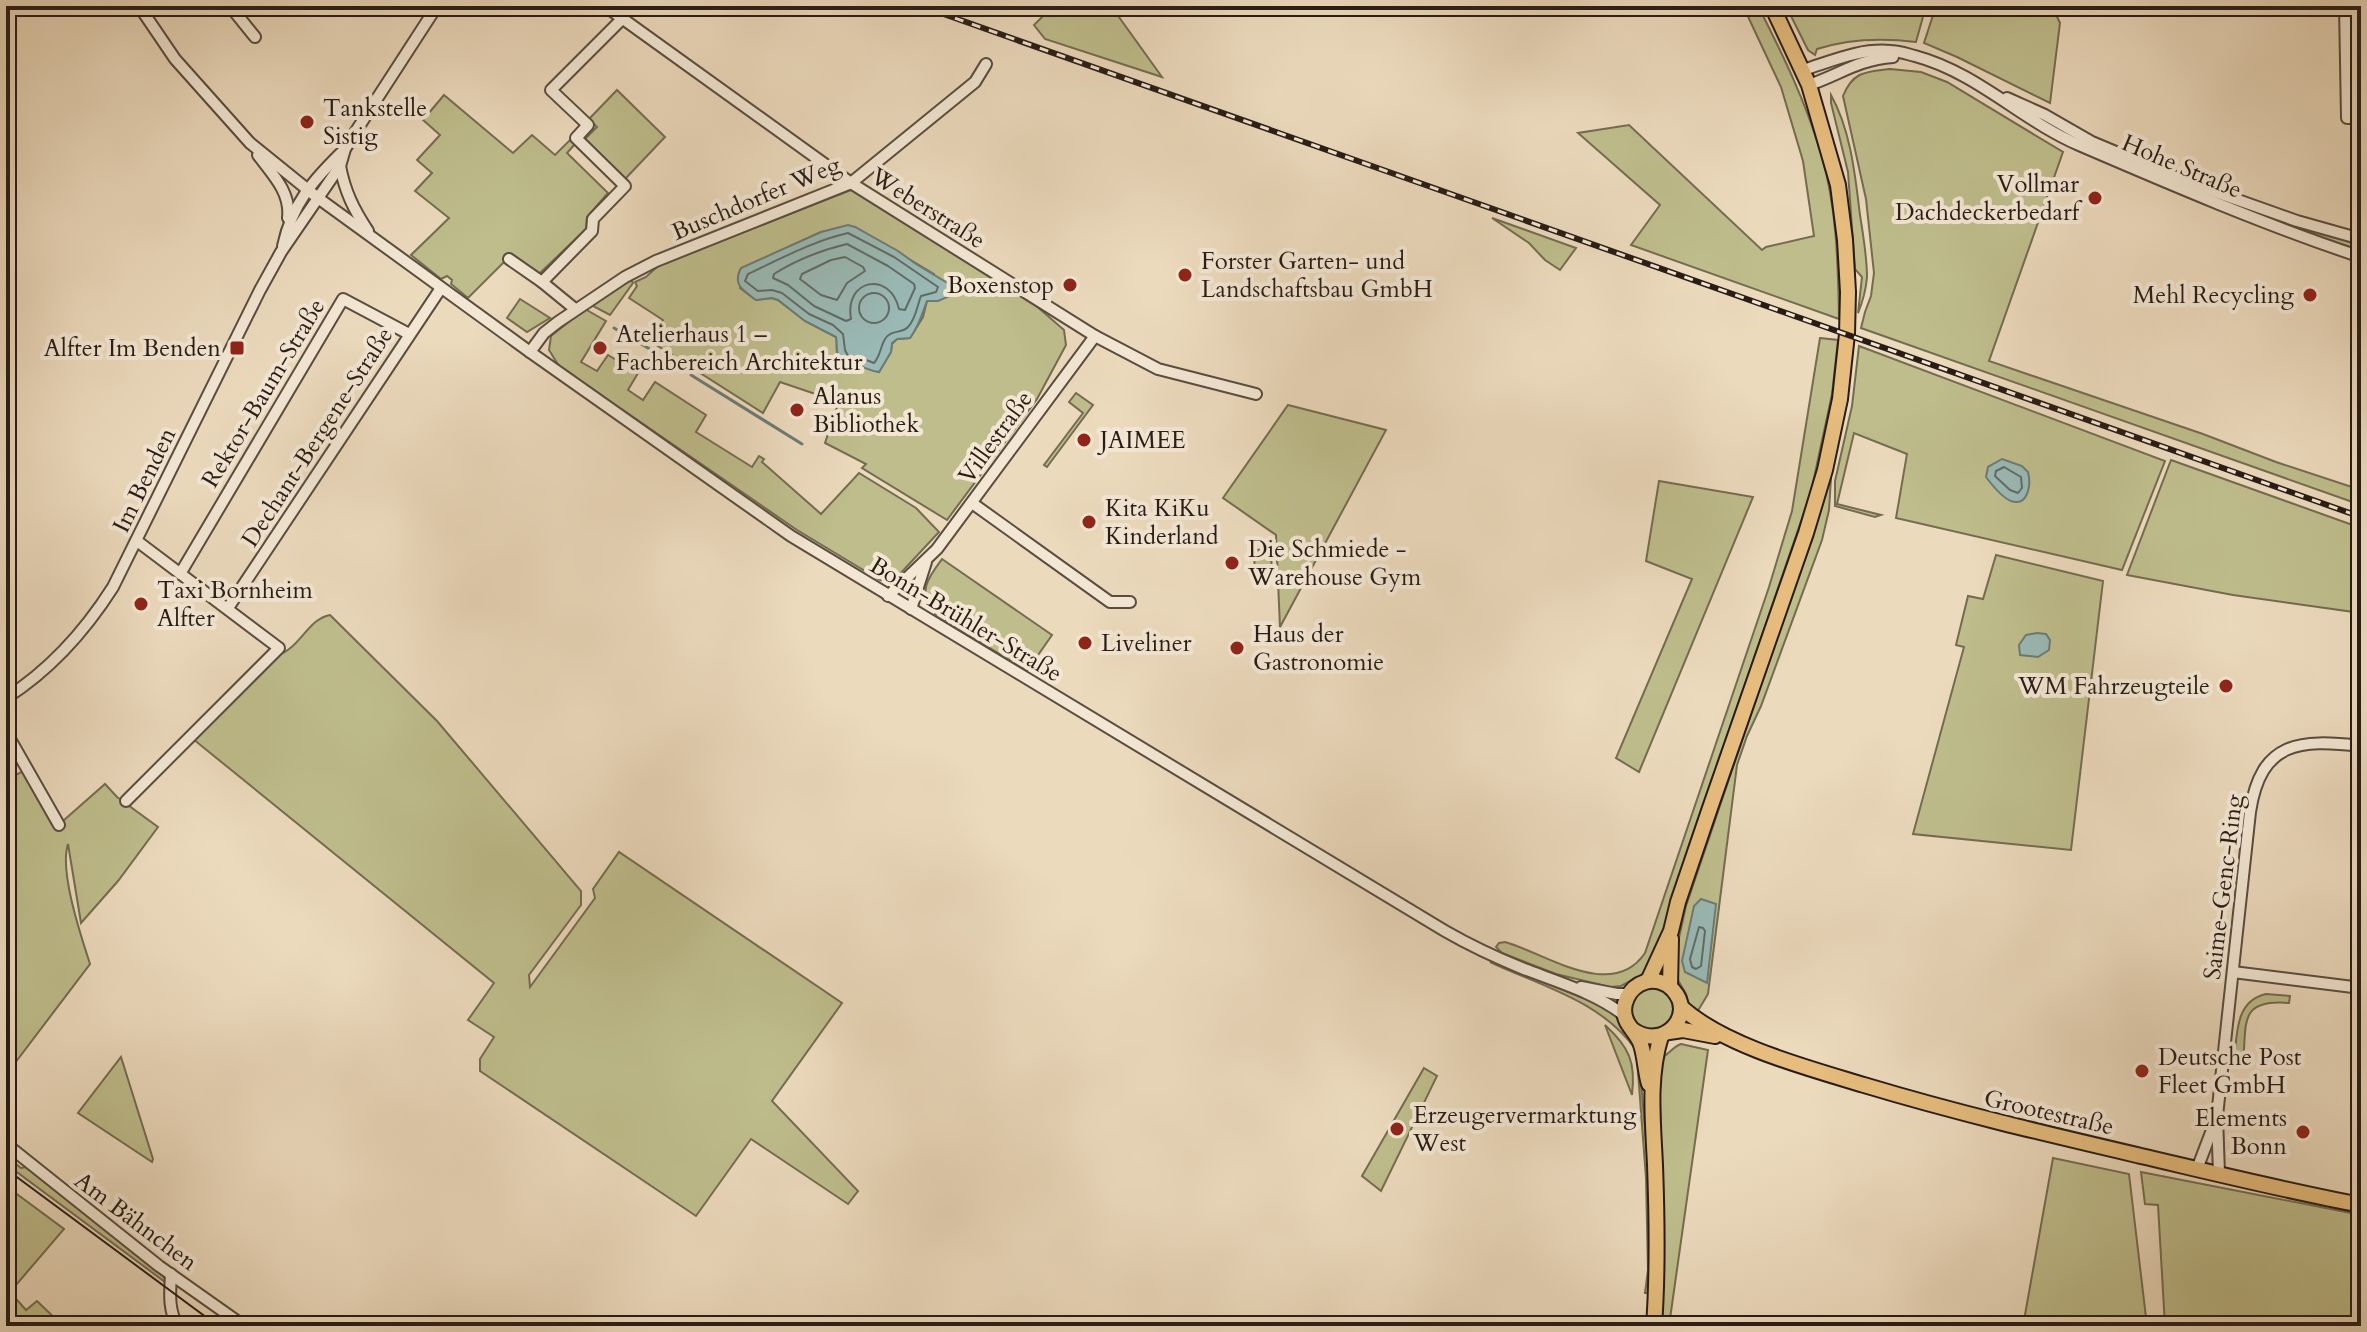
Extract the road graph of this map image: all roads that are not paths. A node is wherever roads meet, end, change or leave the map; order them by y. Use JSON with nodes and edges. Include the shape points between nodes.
{"nodes":[{"id":1,"x":139,"y":6,"type":"edge"},
{"id":2,"x":230,"y":6,"type":"edge"},
{"id":3,"x":437,"y":6,"type":"edge"},
{"id":4,"x":605,"y":6,"type":"edge"},
{"id":5,"x":1772,"y":6,"type":"edge"},
{"id":6,"x":2345,"y":6,"type":"edge"},
{"id":7,"x":622,"y":19,"type":"junction"},
{"id":8,"x":255,"y":37,"type":"dead end"},
{"id":9,"x":1910,"y":55,"type":"junction"},
{"id":10,"x":2361,"y":61,"type":"edge"},
{"id":11,"x":2346,"y":62,"type":"junction"},
{"id":12,"x":986,"y":64,"type":"dead end"},
{"id":13,"x":1803,"y":70,"type":"junction"},
{"id":14,"x":1809,"y":85,"type":"junction"},
{"id":15,"x":2361,"y":118,"type":"edge"},
{"id":16,"x":2081,"y":141,"type":"junction"},
{"id":17,"x":250,"y":143,"type":"junction"},
{"id":18,"x":345,"y":149,"type":"junction"},
{"id":19,"x":340,"y":166,"type":"junction"},
{"id":20,"x":851,"y":183,"type":"junction"},
{"id":21,"x":307,"y":190,"type":"junction"},
{"id":22,"x":318,"y":198,"type":"junction"},
{"id":23,"x":288,"y":224,"type":"junction"},
{"id":24,"x":374,"y":239,"type":"junction"},
{"id":25,"x":2361,"y":239,"type":"edge"},
{"id":26,"x":281,"y":252,"type":"junction"},
{"id":27,"x":2361,"y":257,"type":"edge"},
{"id":28,"x":509,"y":259,"type":"dead end"},
{"id":29,"x":542,"y":282,"type":"junction"},
{"id":30,"x":441,"y":288,"type":"junction"},
{"id":31,"x":575,"y":309,"type":"junction"},
{"id":32,"x":409,"y":334,"type":"junction"},
{"id":33,"x":1095,"y":336,"type":"junction"},
{"id":34,"x":530,"y":352,"type":"junction"},
{"id":35,"x":1256,"y":394,"type":"dead end"},
{"id":36,"x":972,"y":503,"type":"junction"},
{"id":37,"x":137,"y":541,"type":"junction"},
{"id":38,"x":927,"y":560,"type":"junction"},
{"id":39,"x":180,"y":574,"type":"junction"},
{"id":40,"x":888,"y":596,"type":"junction"},
{"id":41,"x":1130,"y":602,"type":"dead end"},
{"id":42,"x":228,"y":608,"type":"junction"},
{"id":43,"x":911,"y":609,"type":"junction"},
{"id":44,"x":6,"y":698,"type":"edge"},
{"id":45,"x":6,"y":732,"type":"edge"},
{"id":46,"x":2361,"y":746,"type":"edge"},
{"id":47,"x":126,"y":801,"type":"dead end"},
{"id":48,"x":59,"y":825,"type":"dead end"},
{"id":49,"x":1671,"y":931,"type":"junction"},
{"id":50,"x":2233,"y":972,"type":"junction"},
{"id":51,"x":1648,"y":981,"type":"junction"},
{"id":52,"x":1567,"y":984,"type":"junction"},
{"id":53,"x":1670,"y":987,"type":"junction"},
{"id":54,"x":2361,"y":988,"type":"edge"},
{"id":55,"x":1629,"y":994,"type":"junction"},
{"id":56,"x":1681,"y":1007,"type":"junction"},
{"id":57,"x":1629,"y":1023,"type":"junction"},
{"id":58,"x":1665,"y":1034,"type":"junction"},
{"id":59,"x":1733,"y":1039,"type":"junction"},
{"id":60,"x":1651,"y":1093,"type":"junction"},
{"id":61,"x":2217,"y":1116,"type":"junction"},
{"id":62,"x":6,"y":1144,"type":"edge"},
{"id":63,"x":2197,"y":1169,"type":"junction"},
{"id":64,"x":2219,"y":1174,"type":"junction"},
{"id":65,"x":2361,"y":1205,"type":"edge"},
{"id":66,"x":171,"y":1274,"type":"junction"},
{"id":67,"x":178,"y":1326,"type":"edge"},
{"id":68,"x":244,"y":1326,"type":"edge"},
{"id":69,"x":1654,"y":1326,"type":"edge"}],
"edges":[{"from":1,"to":17,"type":"street","name":"Bonn-Brühler-Straße","via":[[175,59]]},
{"from":2,"to":8,"type":"street"},
{"from":3,"to":18,"type":"street"},
{"from":4,"to":7,"type":"street","name":"Weberstraße"},
{"from":5,"to":13,"type":"main road"},
{"from":6,"to":11,"type":"street"},
{"from":7,"to":20,"type":"street","name":"Weberstraße"},
{"from":7,"to":29,"type":"street","via":[[551,90],[588,125],[576,138],[625,186],[593,219],[592,231]]},
{"from":9,"to":13,"type":"street","name":"Hohe Straße","via":[[1867,52]]},
{"from":9,"to":14,"type":"street","name":"Hohe Straße","via":[[1853,65]]},
{"from":9,"to":16,"type":"street","name":"Hohe Straße","via":[[1936,62]]},
{"from":10,"to":11,"type":"street"},
{"from":11,"to":15,"type":"street","via":[[2347,118]]},
{"from":12,"to":20,"type":"street","name":"Buschdorfer Weg","via":[[975,82]]},
{"from":13,"to":14,"type":"main road"},
{"from":14,"to":49,"type":"main road","via":[[1838,185],[1845,240],[1847,334],[1840,399],[1806,533]]},
{"from":16,"to":25,"type":"street","name":"Hohe Straße","via":[[2297,221]]},
{"from":16,"to":27,"type":"street","name":"Hohe Straße","via":[[2237,212]]},
{"from":17,"to":21,"type":"street","name":"Bonn-Brühler-Straße"},
{"from":17,"to":23,"type":"street","via":[[286,195]]},
{"from":18,"to":19,"type":"street"},
{"from":18,"to":21,"type":"street","name":"Im Benden"},
{"from":19,"to":22,"type":"street","name":"Im Benden"},
{"from":19,"to":24,"type":"street","name":"Bonn-Brühler-Straße","via":[[353,209]]},
{"from":20,"to":31,"type":"street","name":"Buschdorfer Weg","via":[[656,261]]},
{"from":20,"to":33,"type":"street","name":"Weberstraße"},
{"from":21,"to":22,"type":"street","name":"Bonn-Brühler-Straße"},
{"from":21,"to":23,"type":"street","name":"Im Benden"},
{"from":22,"to":24,"type":"street","name":"Bonn-Brühler-Straße"},
{"from":22,"to":26,"type":"street","name":"Im Benden"},
{"from":23,"to":26,"type":"street","name":"Im Benden"},
{"from":24,"to":30,"type":"street","name":"Bonn-Brühler-Straße"},
{"from":26,"to":37,"type":"street","name":"Im Benden"},
{"from":28,"to":29,"type":"street"},
{"from":29,"to":31,"type":"street"},
{"from":30,"to":32,"type":"street","name":"Dechant-Bergene-Straße"},
{"from":30,"to":34,"type":"street","name":"Bonn-Brühler-Straße"},
{"from":31,"to":34,"type":"street","name":"Buschdorfer Weg","via":[[544,333]]},
{"from":32,"to":39,"type":"street","name":"Rektor-Baum-Straße","via":[[343,299]]},
{"from":32,"to":42,"type":"street","name":"Dechant-Bergene-Straße"},
{"from":33,"to":35,"type":"street","name":"Weberstraße","via":[[1158,369]]},
{"from":33,"to":36,"type":"street","name":"Villestraße"},
{"from":34,"to":40,"type":"street","name":"Bonn-Brühler-Straße","via":[[791,536]]},
{"from":36,"to":38,"type":"street","name":"Villestraße"},
{"from":36,"to":41,"type":"street","via":[[1110,602]]},
{"from":37,"to":39,"type":"street"},
{"from":37,"to":44,"type":"street","name":"Im Benden","via":[[113,587],[77,636]]},
{"from":38,"to":40,"type":"street","name":"Villestraße"},
{"from":38,"to":43,"type":"street","name":"Villestraße"},
{"from":39,"to":42,"type":"street"},
{"from":40,"to":43,"type":"street","name":"Bonn-Brühler-Straße"},
{"from":42,"to":47,"type":"street","via":[[279,648]]},
{"from":43,"to":52,"type":"street","name":"Bonn-Brühler-Straße","via":[[1445,931]]},
{"from":45,"to":48,"type":"street"},
{"from":46,"to":50,"type":"street","name":"Saime-Genc-Ring","via":[[2299,745],[2267,765],[2257,778]]},
{"from":49,"to":51,"type":"main road"},
{"from":49,"to":53,"type":"main road"},
{"from":50,"to":54,"type":"street"},
{"from":50,"to":61,"type":"street","name":"Saime-Genc-Ring"},
{"from":51,"to":53,"type":"main road"},
{"from":51,"to":55,"type":"main road"},
{"from":52,"to":55,"type":"street","name":"Bonn-Brühler-Straße"},
{"from":52,"to":57,"type":"street","name":"Bonn-Brühler-Straße","via":[[1613,1007]]},
{"from":53,"to":56,"type":"main road"},
{"from":55,"to":57,"type":"main road","via":[[1624,1005]]},
{"from":56,"to":58,"type":"main road"},
{"from":56,"to":59,"type":"main road","name":"Grootestraße"},
{"from":57,"to":58,"type":"main road","via":[[1646,1037]]},
{"from":57,"to":60,"type":"main road","via":[[1641,1044]]},
{"from":58,"to":59,"type":"main road","name":"Grootestraße","via":[[1683,1030]]},
{"from":58,"to":60,"type":"main road"},
{"from":59,"to":63,"type":"main road","name":"Grootestraße","via":[[1925,1104]]},
{"from":60,"to":69,"type":"main road","via":[[1657,1225]]},
{"from":61,"to":63,"type":"street","name":"Saime-Genc-Ring"},
{"from":61,"to":64,"type":"street","name":"Saime-Genc-Ring"},
{"from":62,"to":66,"type":"street","name":"Am Bähnchen"},
{"from":63,"to":64,"type":"main road","name":"Grootestraße"},
{"from":64,"to":65,"type":"main road","name":"Grootestraße"},
{"from":66,"to":67,"type":"street","via":[[171,1308]]},
{"from":66,"to":68,"type":"street","name":"Am Bähnchen"}]}
